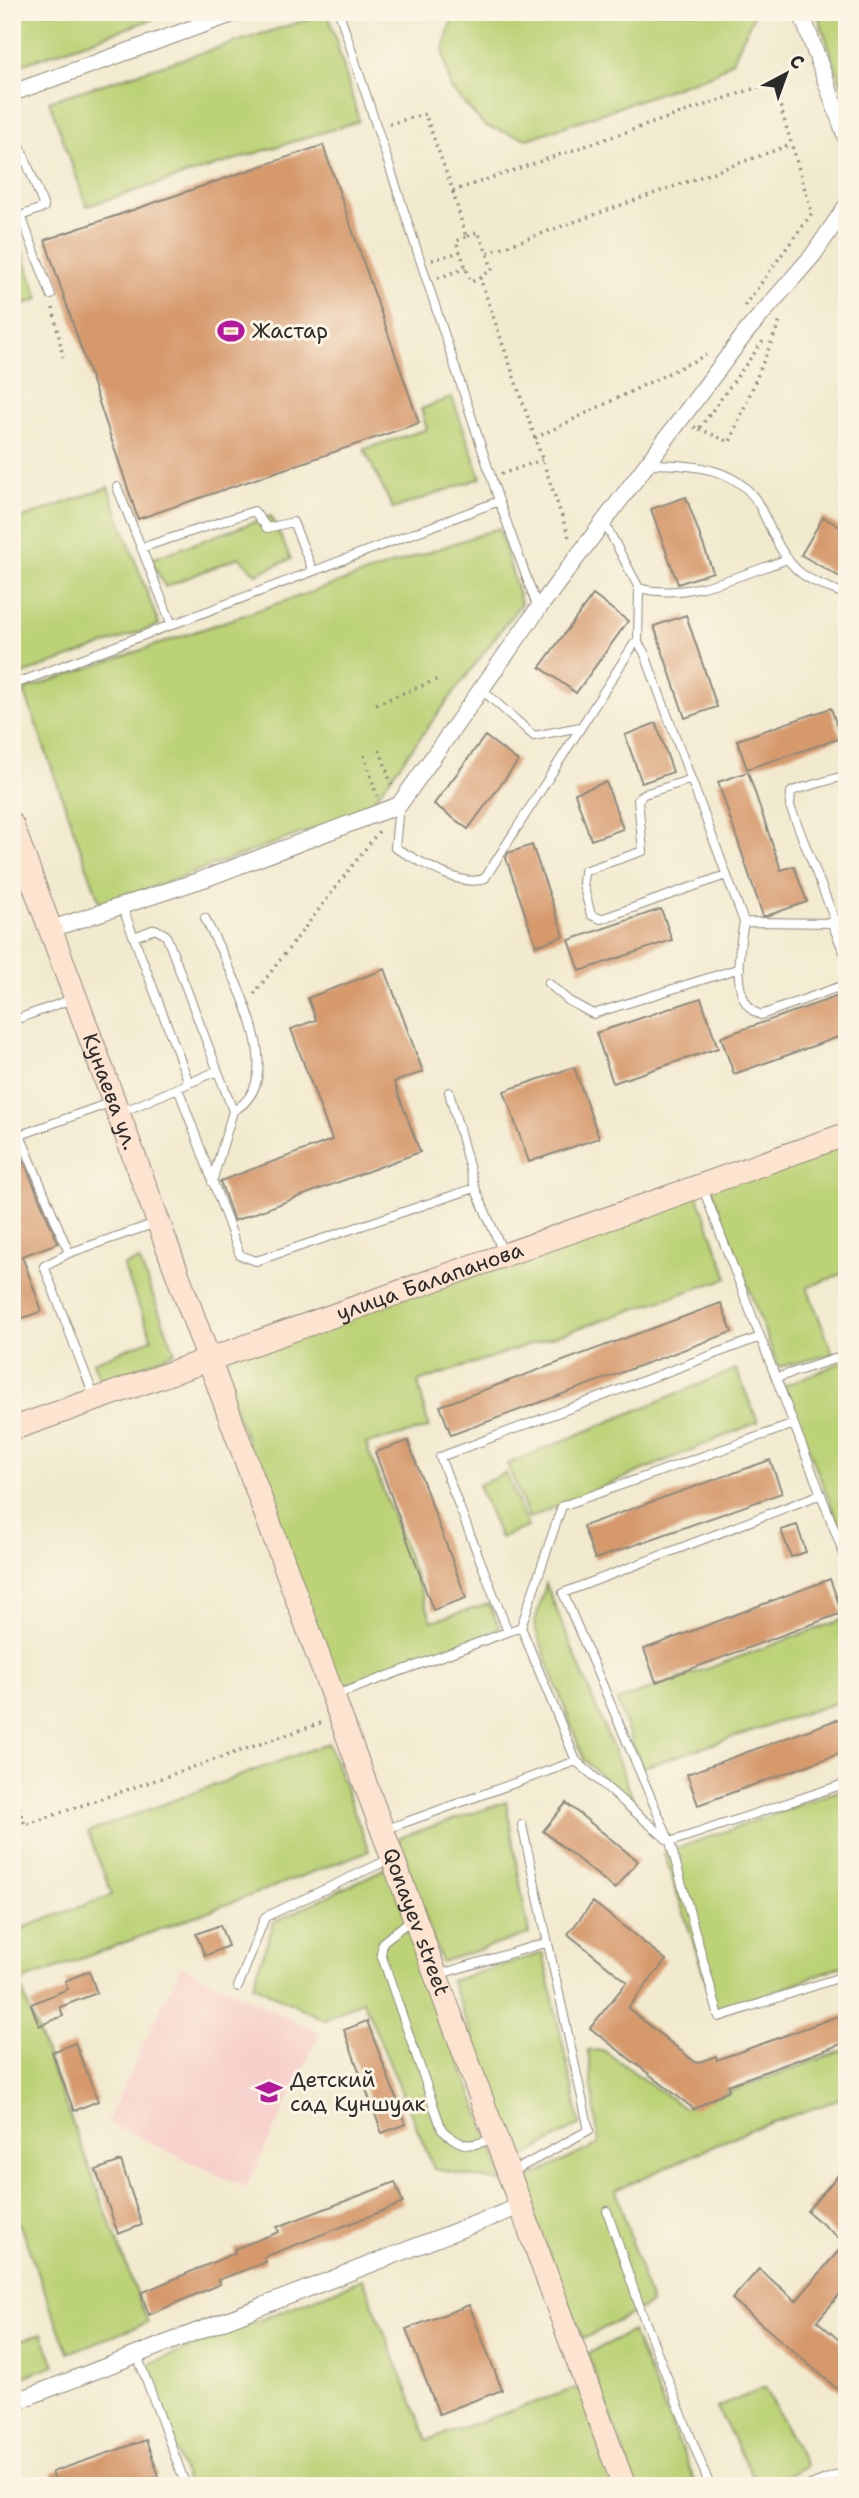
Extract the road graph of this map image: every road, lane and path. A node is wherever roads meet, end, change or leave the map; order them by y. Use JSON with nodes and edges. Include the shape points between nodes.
{"nodes":[{"id":1,"x":238,"y":12,"type":"edge"},
{"id":2,"x":340,"y":12,"type":"edge"},
{"id":3,"x":801,"y":12,"type":"edge"},
{"id":4,"x":12,"y":93,"type":"edge"},
{"id":5,"x":12,"y":125,"type":"edge"},
{"id":6,"x":377,"y":128,"type":"junction"},
{"id":7,"x":847,"y":140,"type":"edge"},
{"id":8,"x":790,"y":145,"type":"junction"},
{"id":9,"x":453,"y":191,"type":"junction"},
{"id":10,"x":847,"y":205,"type":"edge"},
{"id":11,"x":466,"y":237,"type":"junction"},
{"id":12,"x":460,"y":252,"type":"junction"},
{"id":13,"x":487,"y":253,"type":"junction"},
{"id":14,"x":421,"y":263,"type":"junction"},
{"id":15,"x":466,"y":268,"type":"junction"},
{"id":16,"x":480,"y":278,"type":"junction"},
{"id":17,"x":427,"y":281,"type":"junction"},
{"id":18,"x":51,"y":295,"type":"joint"},
{"id":19,"x":783,"y":313,"type":"dead end"},
{"id":20,"x":747,"y":331,"type":"junction"},
{"id":21,"x":712,"y":347,"type":"dead end"},
{"id":22,"x":63,"y":357,"type":"dead end"},
{"id":23,"x":699,"y":429,"type":"dead end"},
{"id":24,"x":535,"y":438,"type":"junction"},
{"id":25,"x":542,"y":460,"type":"junction"},
{"id":26,"x":650,"y":464,"type":"junction"},
{"id":27,"x":491,"y":478,"type":"junction"},
{"id":28,"x":117,"y":487,"type":"dead end"},
{"id":29,"x":499,"y":501,"type":"junction"},
{"id":30,"x":604,"y":522,"type":"junction"},
{"id":31,"x":141,"y":548,"type":"junction"},
{"id":32,"x":576,"y":559,"type":"junction"},
{"id":33,"x":788,"y":559,"type":"junction"},
{"id":34,"x":313,"y":571,"type":"junction"},
{"id":35,"x":639,"y":588,"type":"junction"},
{"id":36,"x":847,"y":595,"type":"edge"},
{"id":37,"x":538,"y":609,"type":"junction"},
{"id":38,"x":172,"y":625,"type":"junction"},
{"id":39,"x":638,"y":643,"type":"junction"},
{"id":40,"x":441,"y":678,"type":"dead end"},
{"id":41,"x":12,"y":685,"type":"edge"},
{"id":42,"x":481,"y":689,"type":"junction"},
{"id":43,"x":376,"y":704,"type":"dead end"},
{"id":44,"x":580,"y":727,"type":"junction"},
{"id":45,"x":380,"y":750,"type":"dead end"},
{"id":46,"x":364,"y":755,"type":"dead end"},
{"id":47,"x":847,"y":775,"type":"edge"},
{"id":48,"x":690,"y":780,"type":"junction"},
{"id":49,"x":399,"y":806,"type":"junction"},
{"id":50,"x":382,"y":812,"type":"junction"},
{"id":51,"x":12,"y":825,"type":"edge"},
{"id":52,"x":726,"y":875,"type":"junction"},
{"id":53,"x":122,"y":906,"type":"junction"},
{"id":54,"x":205,"y":918,"type":"dead end"},
{"id":55,"x":744,"y":922,"type":"junction"},
{"id":56,"x":836,"y":923,"type":"junction"},
{"id":57,"x":51,"y":929,"type":"junction"},
{"id":58,"x":134,"y":937,"type":"junction"},
{"id":59,"x":847,"y":949,"type":"edge"},
{"id":60,"x":740,"y":968,"type":"junction"},
{"id":61,"x":548,"y":983,"type":"dead end"},
{"id":62,"x":847,"y":984,"type":"edge"},
{"id":63,"x":76,"y":998,"type":"junction"},
{"id":64,"x":246,"y":1004,"type":"junction"},
{"id":65,"x":12,"y":1021,"type":"edge"},
{"id":66,"x":217,"y":1071,"type":"junction"},
{"id":67,"x":189,"y":1083,"type":"junction"},
{"id":68,"x":178,"y":1088,"type":"junction"},
{"id":69,"x":449,"y":1092,"type":"dead end"},
{"id":70,"x":118,"y":1107,"type":"junction"},
{"id":71,"x":233,"y":1111,"type":"junction"},
{"id":72,"x":847,"y":1134,"type":"edge"},
{"id":73,"x":16,"y":1137,"type":"edge"},
{"id":74,"x":211,"y":1183,"type":"junction"},
{"id":75,"x":702,"y":1185,"type":"junction"},
{"id":76,"x":475,"y":1188,"type":"junction"},
{"id":77,"x":159,"y":1222,"type":"junction"},
{"id":78,"x":69,"y":1254,"type":"junction"},
{"id":79,"x":504,"y":1254,"type":"junction"},
{"id":80,"x":760,"y":1337,"type":"junction"},
{"id":81,"x":847,"y":1355,"type":"edge"},
{"id":82,"x":209,"y":1357,"type":"junction"},
{"id":83,"x":776,"y":1378,"type":"junction"},
{"id":84,"x":95,"y":1399,"type":"junction"},
{"id":85,"x":793,"y":1424,"type":"junction"},
{"id":86,"x":12,"y":1429,"type":"edge"},
{"id":87,"x":821,"y":1494,"type":"junction"},
{"id":88,"x":847,"y":1562,"type":"edge"},
{"id":89,"x":521,"y":1627,"type":"junction"},
{"id":90,"x":508,"y":1632,"type":"junction"},
{"id":91,"x":337,"y":1706,"type":"junction"},
{"id":92,"x":576,"y":1761,"type":"junction"},
{"id":93,"x":847,"y":1783,"type":"edge"},
{"id":94,"x":12,"y":1788,"type":"edge"},
{"id":95,"x":522,"y":1825,"type":"dead end"},
{"id":96,"x":383,"y":1831,"type":"junction"},
{"id":97,"x":670,"y":1842,"type":"junction"},
{"id":98,"x":393,"y":1858,"type":"junction"},
{"id":99,"x":416,"y":1916,"type":"junction"},
{"id":100,"x":548,"y":1942,"type":"junction"},
{"id":101,"x":847,"y":1975,"type":"edge"},
{"id":102,"x":436,"y":1976,"type":"junction"},
{"id":103,"x":238,"y":1987,"type":"dead end"},
{"id":104,"x":496,"y":2138,"type":"junction"},
{"id":105,"x":509,"y":2174,"type":"junction"},
{"id":106,"x":521,"y":2206,"type":"junction"},
{"id":107,"x":607,"y":2211,"type":"dead end"},
{"id":108,"x":137,"y":2355,"type":"junction"},
{"id":109,"x":12,"y":2403,"type":"edge"},
{"id":110,"x":847,"y":2471,"type":"edge"},
{"id":111,"x":186,"y":2486,"type":"edge"},
{"id":112,"x":624,"y":2486,"type":"edge"},
{"id":113,"x":710,"y":2486,"type":"edge"},
{"id":114,"x":808,"y":2486,"type":"edge"}],
"edges":[{"from":1,"to":4,"type":"street"},
{"from":2,"to":6,"type":"lane"},
{"from":3,"to":7,"type":"street"},
{"from":5,"to":18,"type":"lane","via":[[44,206],[21,216]]},
{"from":6,"to":9,"type":"path","via":[[425,114]]},
{"from":6,"to":14,"type":"lane"},
{"from":8,"to":9,"type":"path","via":[[773,82]]},
{"from":8,"to":13,"type":"path"},
{"from":8,"to":20,"type":"path","via":[[812,213],[736,317]]},
{"from":9,"to":11,"type":"path"},
{"from":10,"to":20,"type":"street","via":[[813,255]]},
{"from":11,"to":12,"type":"path","via":[[456,241]]},
{"from":11,"to":13,"type":"path","via":[[478,232]]},
{"from":12,"to":14,"type":"path"},
{"from":12,"to":15,"type":"path"},
{"from":13,"to":16,"type":"path","via":[[492,269]]},
{"from":14,"to":17,"type":"lane"},
{"from":15,"to":16,"type":"path","via":[[471,282]]},
{"from":15,"to":17,"type":"path"},
{"from":16,"to":24,"type":"path"},
{"from":17,"to":27,"type":"lane"},
{"from":18,"to":22,"type":"path"},
{"from":19,"to":23,"type":"path","via":[[730,442]]},
{"from":20,"to":26,"type":"street"},
{"from":21,"to":24,"type":"path","via":[[705,357]]},
{"from":24,"to":25,"type":"path"},
{"from":25,"to":27,"type":"path"},
{"from":25,"to":32,"type":"path"},
{"from":26,"to":30,"type":"street"},
{"from":26,"to":33,"type":"lane","via":[[721,471],[740,482],[761,507]]},
{"from":27,"to":29,"type":"lane"},
{"from":28,"to":31,"type":"lane"},
{"from":29,"to":34,"type":"lane"},
{"from":29,"to":37,"type":"lane"},
{"from":30,"to":32,"type":"street"},
{"from":30,"to":35,"type":"lane"},
{"from":31,"to":34,"type":"lane","via":[[254,511],[267,528],[293,522]]},
{"from":31,"to":38,"type":"lane"},
{"from":32,"to":37,"type":"street"},
{"from":33,"to":35,"type":"lane","via":[[713,583],[658,593]]},
{"from":33,"to":36,"type":"lane","via":[[803,575]]},
{"from":34,"to":38,"type":"lane"},
{"from":35,"to":39,"type":"lane"},
{"from":37,"to":42,"type":"street"},
{"from":38,"to":41,"type":"lane"},
{"from":39,"to":44,"type":"lane"},
{"from":39,"to":48,"type":"lane"},
{"from":40,"to":43,"type":"path"},
{"from":42,"to":44,"type":"lane","via":[[534,736]]},
{"from":42,"to":49,"type":"street"},
{"from":44,"to":49,"type":"lane","via":[[485,878],[476,883],[395,848]]},
{"from":45,"to":49,"type":"path"},
{"from":46,"to":50,"type":"path"},
{"from":47,"to":56,"type":"lane","via":[[795,790],[790,798]]},
{"from":48,"to":52,"type":"lane"},
{"from":48,"to":52,"type":"lane","via":[[638,800],[643,851],[584,871],[591,915],[601,919]]},
{"from":49,"to":50,"type":"street"},
{"from":49,"to":64,"type":"path"},
{"from":50,"to":53,"type":"street"},
{"from":51,"to":57,"type":"street","name":"Кунаева ул."},
{"from":52,"to":55,"type":"lane"},
{"from":53,"to":57,"type":"street"},
{"from":53,"to":58,"type":"lane"},
{"from":54,"to":64,"type":"lane"},
{"from":55,"to":56,"type":"lane"},
{"from":55,"to":60,"type":"lane"},
{"from":56,"to":59,"type":"street"},
{"from":57,"to":63,"type":"street","name":"Кунаева ул."},
{"from":58,"to":66,"type":"lane","via":[[155,929],[166,935]]},
{"from":58,"to":67,"type":"lane"},
{"from":60,"to":61,"type":"lane","via":[[593,1014]]},
{"from":60,"to":62,"type":"lane","via":[[746,1005],[761,1015]]},
{"from":63,"to":65,"type":"lane"},
{"from":63,"to":70,"type":"street","name":"Кунаева ул."},
{"from":64,"to":71,"type":"lane","via":[[256,1030],[258,1070],[251,1097]]},
{"from":66,"to":67,"type":"lane"},
{"from":66,"to":71,"type":"lane"},
{"from":67,"to":68,"type":"lane"},
{"from":68,"to":70,"type":"lane"},
{"from":68,"to":74,"type":"lane"},
{"from":69,"to":76,"type":"lane"},
{"from":70,"to":73,"type":"lane"},
{"from":70,"to":77,"type":"street","name":"Кунаева ул."},
{"from":71,"to":74,"type":"lane"},
{"from":72,"to":75,"type":"street","name":"улица Балапанова"},
{"from":73,"to":78,"type":"lane"},
{"from":74,"to":76,"type":"lane","via":[[240,1255],[256,1261]]},
{"from":75,"to":79,"type":"street","name":"улица Балапанова"},
{"from":75,"to":80,"type":"lane"},
{"from":76,"to":79,"type":"lane"},
{"from":77,"to":78,"type":"lane"},
{"from":77,"to":82,"type":"street","name":"Кунаева ул."},
{"from":78,"to":84,"type":"lane","via":[[44,1266]]},
{"from":79,"to":82,"type":"street","name":"улица Балапанова"},
{"from":80,"to":83,"type":"lane"},
{"from":80,"to":90,"type":"lane","via":[[440,1457]]},
{"from":81,"to":83,"type":"lane"},
{"from":82,"to":84,"type":"street","name":"улица Балапанова"},
{"from":82,"to":91,"type":"street","name":"Qonayev street"},
{"from":83,"to":85,"type":"lane"},
{"from":84,"to":86,"type":"street","name":"улица Балапанова"},
{"from":85,"to":87,"type":"lane"},
{"from":85,"to":89,"type":"lane","via":[[562,1506]]},
{"from":87,"to":88,"type":"lane"},
{"from":87,"to":97,"type":"lane","via":[[563,1593]]},
{"from":89,"to":90,"type":"lane"},
{"from":89,"to":92,"type":"lane"},
{"from":90,"to":91,"type":"lane"},
{"from":91,"to":94,"type":"path","via":[[25,1825]]},
{"from":91,"to":96,"type":"street","name":"Qonayev street"},
{"from":92,"to":96,"type":"lane"},
{"from":92,"to":97,"type":"lane"},
{"from":93,"to":97,"type":"lane"},
{"from":95,"to":100,"type":"lane"},
{"from":96,"to":98,"type":"street","name":"Qonayev street"},
{"from":97,"to":101,"type":"lane","via":[[719,2017]]},
{"from":98,"to":99,"type":"street","name":"Qonayev street"},
{"from":98,"to":103,"type":"lane","via":[[265,1917]]},
{"from":99,"to":102,"type":"street","name":"Qonayev street"},
{"from":99,"to":104,"type":"lane","via":[[383,1942],[381,1954],[442,2130],[454,2141],[470,2146]]},
{"from":100,"to":102,"type":"lane"},
{"from":100,"to":105,"type":"lane","via":[[589,2130]]},
{"from":102,"to":104,"type":"street","name":"Qonayev street"},
{"from":104,"to":105,"type":"street","name":"Qonayev street"},
{"from":105,"to":106,"type":"street","name":"Qonayev street"},
{"from":106,"to":108,"type":"street"},
{"from":106,"to":112,"type":"street","name":"Qonayev street"},
{"from":107,"to":113,"type":"lane"},
{"from":108,"to":109,"type":"street"},
{"from":108,"to":111,"type":"lane"},
{"from":110,"to":114,"type":"lane"}]}
